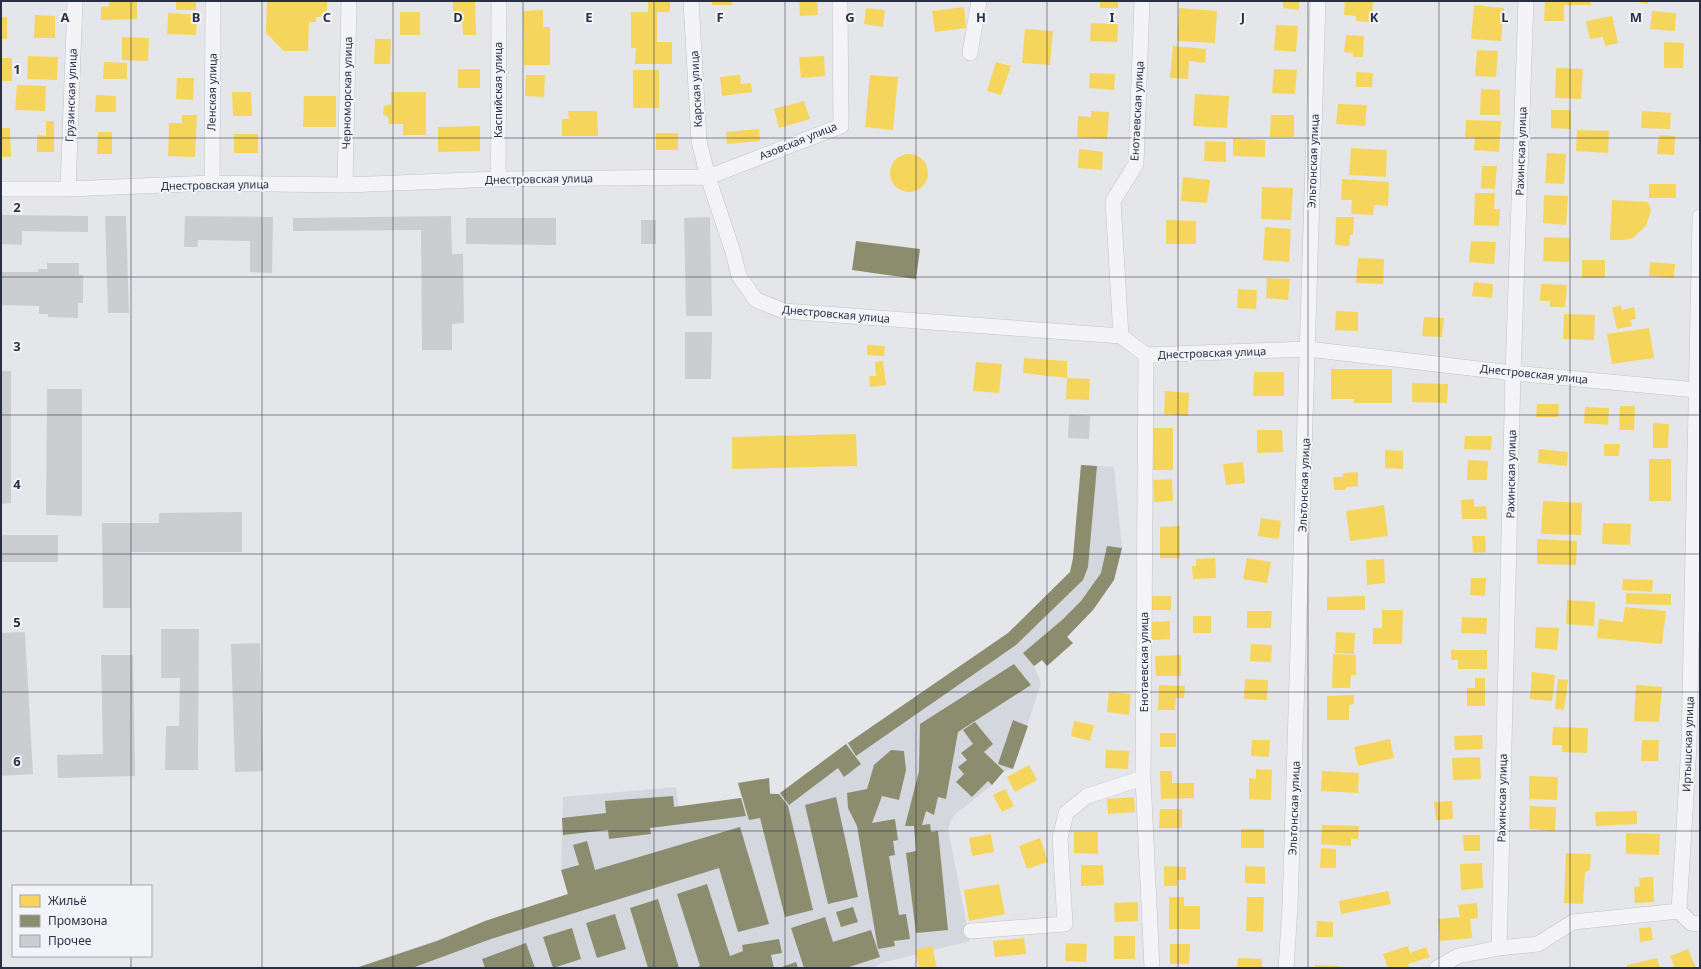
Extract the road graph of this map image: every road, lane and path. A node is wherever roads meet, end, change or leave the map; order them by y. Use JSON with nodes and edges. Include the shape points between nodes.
{"nodes":[{"id":1,"x":75,"y":1,"type":"edge"},
{"id":2,"x":213,"y":1,"type":"edge"},
{"id":3,"x":349,"y":1,"type":"edge"},
{"id":4,"x":499,"y":1,"type":"edge"},
{"id":5,"x":691,"y":1,"type":"edge"},
{"id":6,"x":840,"y":1,"type":"edge"},
{"id":7,"x":979,"y":1,"type":"edge"},
{"id":8,"x":1142,"y":1,"type":"edge"},
{"id":9,"x":1318,"y":1,"type":"edge"},
{"id":10,"x":1526,"y":1,"type":"edge"},
{"id":11,"x":970,"y":53,"type":"dead end"},
{"id":12,"x":708,"y":177,"type":"junction"},
{"id":13,"x":498,"y":179,"type":"junction"},
{"id":14,"x":212,"y":183,"type":"junction"},
{"id":15,"x":345,"y":185,"type":"junction"},
{"id":16,"x":1,"y":189,"type":"edge"},
{"id":17,"x":68,"y":189,"type":"junction"},
{"id":18,"x":1700,"y":218,"type":"edge"},
{"id":19,"x":1121,"y":336,"type":"junction"},
{"id":20,"x":1308,"y":349,"type":"junction"},
{"id":21,"x":1146,"y":355,"type":"junction"},
{"id":22,"x":1513,"y":373,"type":"junction"},
{"id":23,"x":1698,"y":390,"type":"edge"},
{"id":24,"x":1694,"y":745,"type":"edge"},
{"id":25,"x":1143,"y":778,"type":"junction"},
{"id":26,"x":1679,"y":911,"type":"junction"},
{"id":27,"x":1700,"y":924,"type":"edge"},
{"id":28,"x":971,"y":931,"type":"dead end"},
{"id":29,"x":1499,"y":948,"type":"junction"},
{"id":30,"x":1152,"y":968,"type":"edge"},
{"id":31,"x":1286,"y":968,"type":"edge"},
{"id":32,"x":1437,"y":968,"type":"edge"}],
"edges":[{"from":1,"to":17,"type":"street","name":"Грузинская улица"},
{"from":2,"to":14,"type":"street","name":"Ленская улица"},
{"from":3,"to":15,"type":"street","name":"Черноморская улица"},
{"from":4,"to":13,"type":"street","name":"Каспийская улица"},
{"from":5,"to":12,"type":"street","name":"Карская улица","via":[[699,141]]},
{"from":6,"to":12,"type":"street","name":"Азовская улица","via":[[841,126]]},
{"from":7,"to":11,"type":"street"},
{"from":8,"to":19,"type":"street","name":"Енотаевская улица","via":[[1136,164],[1113,201]]},
{"from":9,"to":20,"type":"street","name":"Эльтонская улица"},
{"from":10,"to":22,"type":"street","name":"Рахинская улица"},
{"from":12,"to":13,"type":"street","name":"Днестровская улица"},
{"from":12,"to":19,"type":"street","name":"Днестровская улица","via":[[739,276],[756,300],[784,311]]},
{"from":13,"to":15,"type":"street","name":"Днестровская улица"},
{"from":14,"to":15,"type":"street","name":"Днестровская улица"},
{"from":14,"to":17,"type":"street","name":"Днестровская улица"},
{"from":16,"to":17,"type":"street","name":"Днестровская улица"},
{"from":18,"to":23,"type":"street","name":"Иртышская улица"},
{"from":19,"to":21,"type":"street","name":"Днестровская улица"},
{"from":20,"to":21,"type":"street","name":"Днестровская улица"},
{"from":20,"to":22,"type":"street","name":"Днестровская улица"},
{"from":20,"to":31,"type":"street","name":"Эльтонская улица"},
{"from":21,"to":25,"type":"street","name":"Енотаевская улица"},
{"from":22,"to":23,"type":"street","name":"Днестровская улица"},
{"from":22,"to":29,"type":"street","name":"Рахинская улица"},
{"from":23,"to":24,"type":"street","name":"Иртышская улица"},
{"from":24,"to":26,"type":"street","name":"Иртышская улица"},
{"from":25,"to":28,"type":"street","via":[[1087,796],[1066,813],[1060,838],[1065,924]]},
{"from":25,"to":30,"type":"street","name":"Енотаевская улица"},
{"from":26,"to":27,"type":"street","via":[[1691,923]]},
{"from":26,"to":29,"type":"street","via":[[1573,922],[1538,944]]},
{"from":29,"to":32,"type":"street","via":[[1458,956]]}]}
